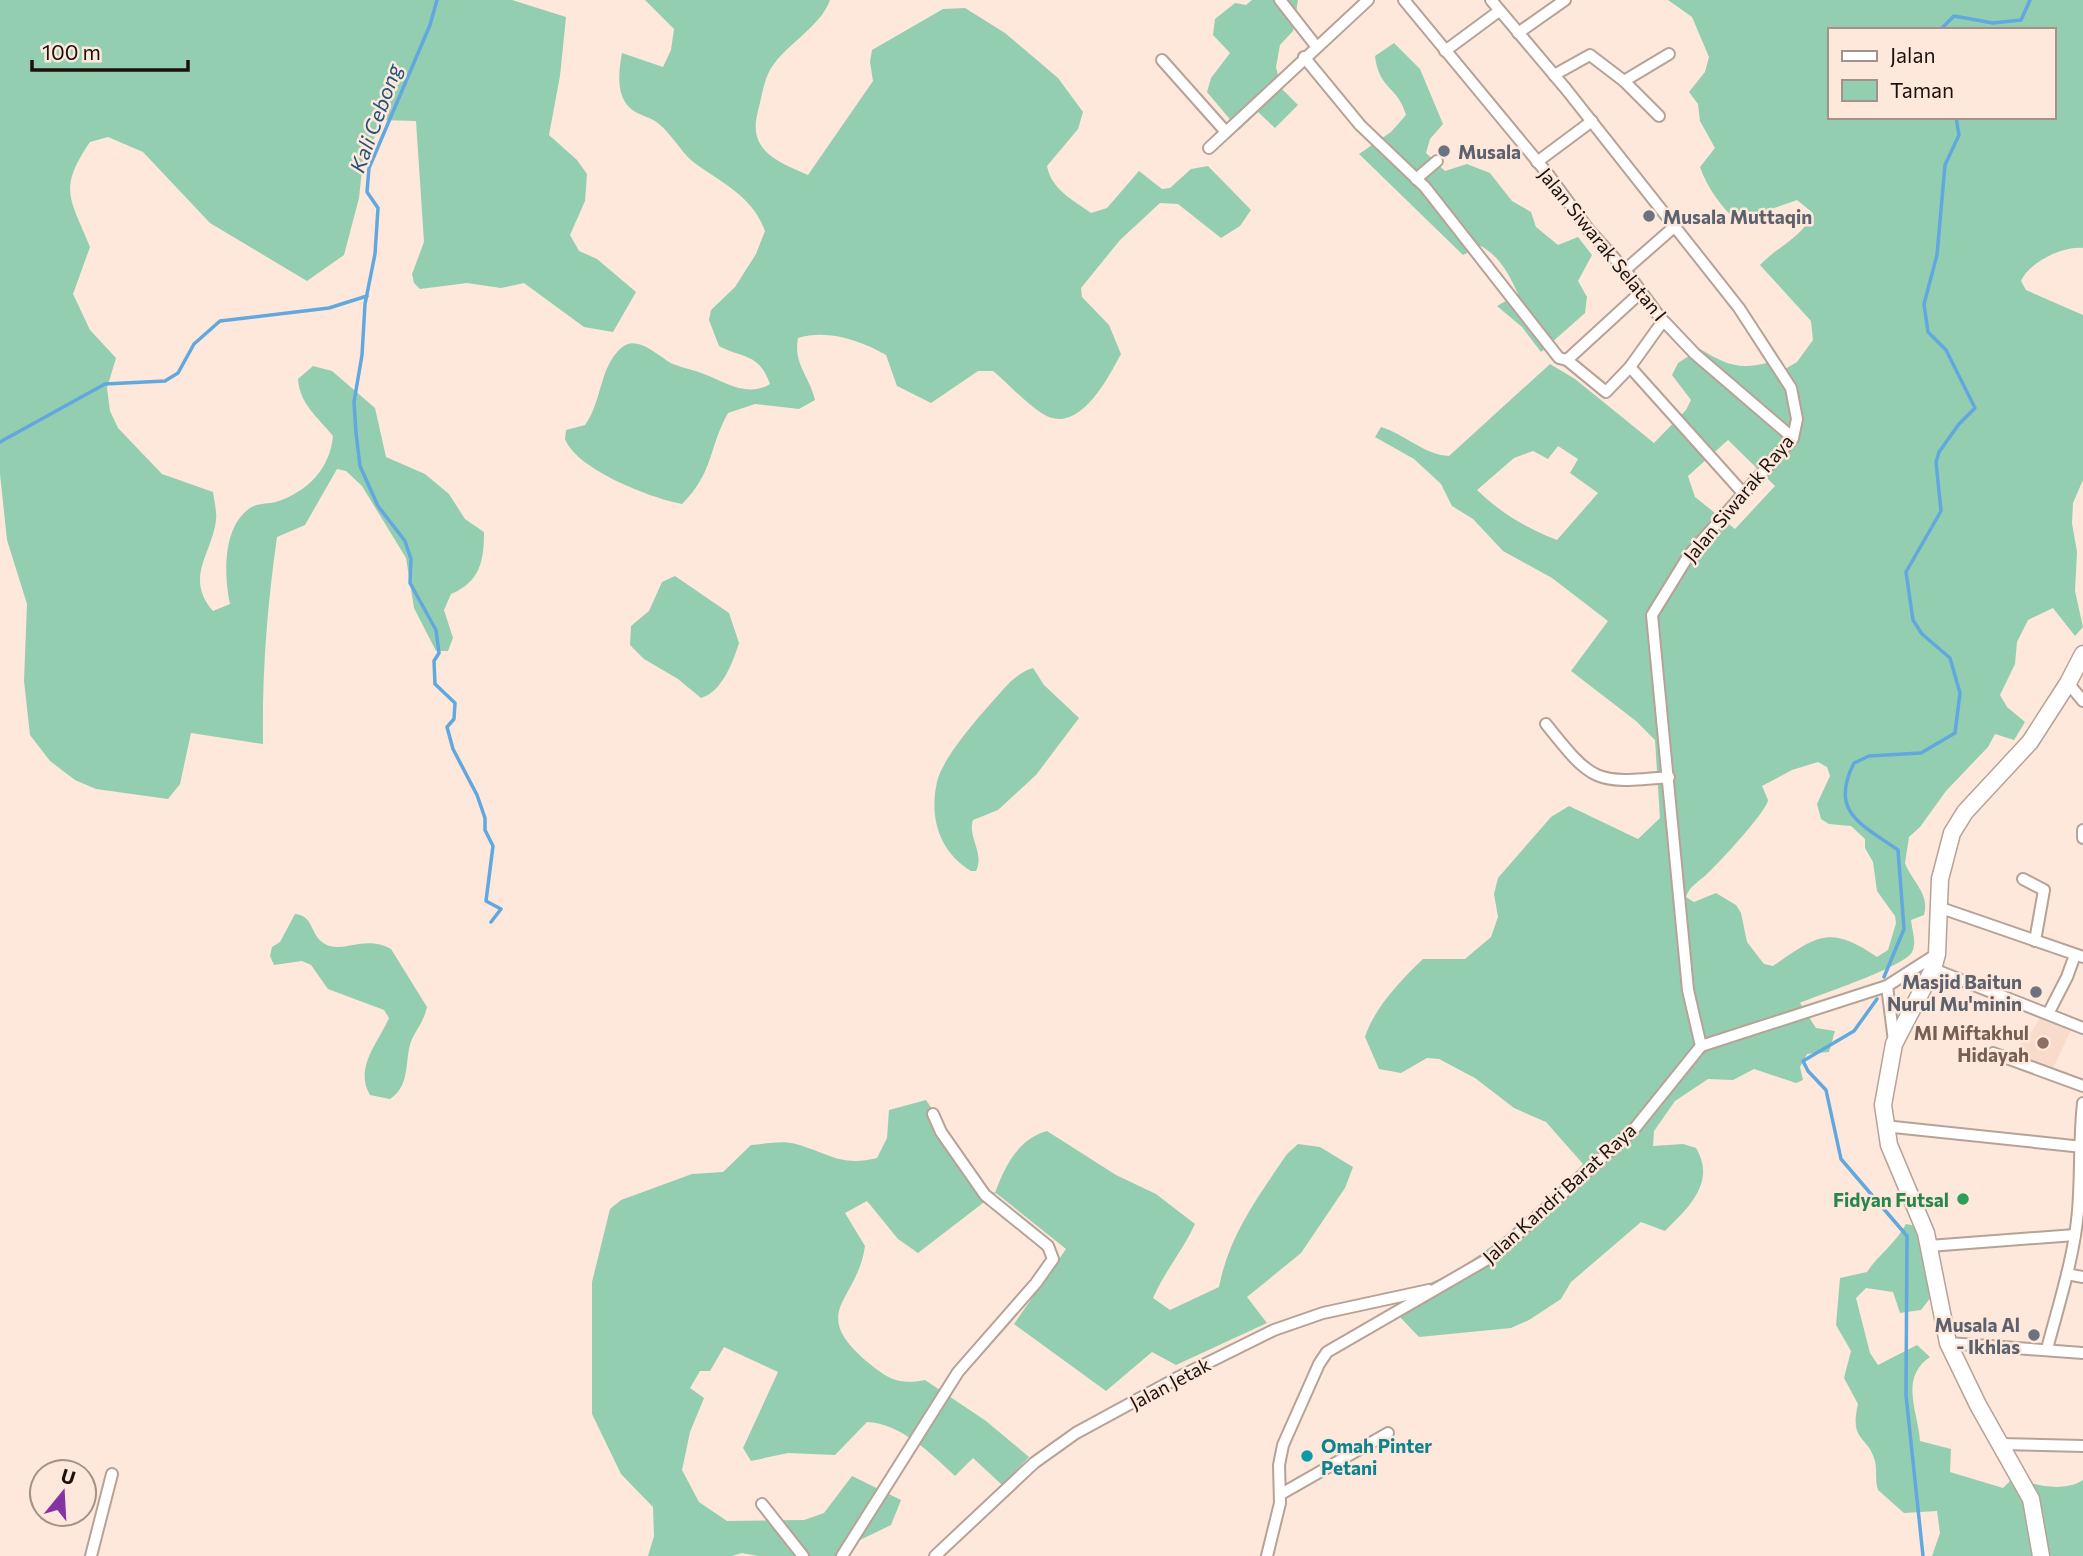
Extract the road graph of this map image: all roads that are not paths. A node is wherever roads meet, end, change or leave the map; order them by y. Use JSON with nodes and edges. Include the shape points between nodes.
{"nodes":[{"id":1,"x":1280,"y":0,"type":"edge"},
{"id":2,"x":1368,"y":0,"type":"edge"},
{"id":3,"x":1404,"y":0,"type":"edge"},
{"id":4,"x":1491,"y":0,"type":"edge"},
{"id":5,"x":1565,"y":0,"type":"edge"},
{"id":6,"x":1499,"y":11,"type":"junction"},
{"id":7,"x":1518,"y":33,"type":"junction"},
{"id":8,"x":1316,"y":46,"type":"junction"},
{"id":9,"x":1445,"y":51,"type":"junction"},
{"id":10,"x":1669,"y":54,"type":"dead end"},
{"id":11,"x":1304,"y":57,"type":"junction"},
{"id":12,"x":1162,"y":60,"type":"dead end"},
{"id":13,"x":1554,"y":75,"type":"junction"},
{"id":14,"x":1624,"y":81,"type":"junction"},
{"id":15,"x":1659,"y":116,"type":"dead end"},
{"id":16,"x":1592,"y":121,"type":"junction"},
{"id":17,"x":1226,"y":132,"type":"junction"},
{"id":18,"x":1209,"y":148,"type":"dead end"},
{"id":19,"x":1437,"y":161,"type":"dead end"},
{"id":20,"x":1537,"y":162,"type":"junction"},
{"id":21,"x":1416,"y":179,"type":"junction"},
{"id":22,"x":1674,"y":227,"type":"junction"},
{"id":23,"x":1625,"y":270,"type":"junction"},
{"id":24,"x":1640,"y":293,"type":"junction"},
{"id":25,"x":1663,"y":321,"type":"junction"},
{"id":26,"x":1567,"y":360,"type":"junction"},
{"id":27,"x":1630,"y":367,"type":"junction"},
{"id":28,"x":1793,"y":438,"type":"junction"},
{"id":29,"x":1743,"y":493,"type":"junction"},
{"id":30,"x":2083,"y":654,"type":"edge"},
{"id":31,"x":2068,"y":683,"type":"junction"},
{"id":32,"x":2083,"y":701,"type":"edge"},
{"id":33,"x":1546,"y":724,"type":"dead end"},
{"id":34,"x":1669,"y":777,"type":"junction"},
{"id":35,"x":2083,"y":830,"type":"edge"},
{"id":36,"x":2083,"y":838,"type":"edge"},
{"id":37,"x":2022,"y":879,"type":"dead end"},
{"id":38,"x":1941,"y":908,"type":"junction"},
{"id":39,"x":2035,"y":941,"type":"junction"},
{"id":40,"x":2083,"y":943,"type":"edge"},
{"id":41,"x":2079,"y":956,"type":"edge"},
{"id":42,"x":1935,"y":961,"type":"junction"},
{"id":43,"x":1887,"y":986,"type":"junction"},
{"id":44,"x":2049,"y":1012,"type":"junction"},
{"id":45,"x":2083,"y":1028,"type":"edge"},
{"id":46,"x":1894,"y":1044,"type":"junction"},
{"id":47,"x":1701,"y":1046,"type":"junction"},
{"id":48,"x":1993,"y":1053,"type":"dead end"},
{"id":49,"x":2083,"y":1086,"type":"edge"},
{"id":50,"x":2083,"y":1103,"type":"edge"},
{"id":51,"x":933,"y":1114,"type":"dead end"},
{"id":52,"x":1884,"y":1126,"type":"junction"},
{"id":53,"x":2081,"y":1147,"type":"edge"},
{"id":54,"x":2075,"y":1235,"type":"junction"},
{"id":55,"x":1929,"y":1246,"type":"junction"},
{"id":56,"x":2067,"y":1274,"type":"junction"},
{"id":57,"x":2083,"y":1277,"type":"edge"},
{"id":58,"x":1446,"y":1286,"type":"junction"},
{"id":59,"x":1948,"y":1343,"type":"junction"},
{"id":60,"x":2047,"y":1349,"type":"junction"},
{"id":61,"x":2083,"y":1353,"type":"edge"},
{"id":62,"x":1388,"y":1433,"type":"dead end"},
{"id":63,"x":2000,"y":1444,"type":"junction"},
{"id":64,"x":2083,"y":1446,"type":"edge"},
{"id":65,"x":112,"y":1474,"type":"dead end"},
{"id":66,"x":1281,"y":1494,"type":"junction"},
{"id":67,"x":762,"y":1504,"type":"dead end"},
{"id":68,"x":91,"y":1556,"type":"edge"},
{"id":69,"x":803,"y":1556,"type":"edge"},
{"id":70,"x":842,"y":1556,"type":"edge"},
{"id":71,"x":935,"y":1556,"type":"edge"},
{"id":72,"x":1267,"y":1556,"type":"edge"},
{"id":73,"x":2040,"y":1556,"type":"edge"}],
"edges":[{"from":1,"to":8,"type":"street"},
{"from":2,"to":8,"type":"street"},
{"from":3,"to":9,"type":"street","name":"Jalan Siwarak Selatan I"},
{"from":4,"to":6,"type":"street","name":"Jalan Siwarak Raya"},
{"from":5,"to":7,"type":"street"},
{"from":6,"to":7,"type":"street","name":"Jalan Siwarak Raya"},
{"from":6,"to":9,"type":"street"},
{"from":7,"to":13,"type":"street","name":"Jalan Siwarak Raya"},
{"from":8,"to":11,"type":"street"},
{"from":9,"to":20,"type":"street","name":"Jalan Siwarak Selatan I"},
{"from":10,"to":14,"type":"street"},
{"from":11,"to":17,"type":"street"},
{"from":11,"to":21,"type":"street","via":[[1360,125]]},
{"from":12,"to":17,"type":"street"},
{"from":13,"to":14,"type":"street","via":[[1590,55]]},
{"from":13,"to":16,"type":"street","name":"Jalan Siwarak Raya"},
{"from":14,"to":15,"type":"street"},
{"from":16,"to":20,"type":"street"},
{"from":16,"to":22,"type":"street","name":"Jalan Siwarak Raya"},
{"from":17,"to":18,"type":"street"},
{"from":19,"to":21,"type":"street"},
{"from":20,"to":23,"type":"street","name":"Jalan Siwarak Selatan I"},
{"from":21,"to":26,"type":"street","via":[[1553,352]]},
{"from":22,"to":23,"type":"street"},
{"from":22,"to":28,"type":"street","name":"Jalan Siwarak Raya","via":[[1739,308],[1791,388],[1797,419]]},
{"from":23,"to":24,"type":"street","name":"Jalan Siwarak Selatan I"},
{"from":24,"to":25,"type":"street","name":"Jalan Siwarak Selatan I"},
{"from":24,"to":26,"type":"street"},
{"from":25,"to":27,"type":"street"},
{"from":25,"to":28,"type":"street","name":"Jalan Siwarak Selatan I"},
{"from":26,"to":27,"type":"street","via":[[1606,392]]},
{"from":27,"to":29,"type":"street"},
{"from":28,"to":29,"type":"street","name":"Jalan Siwarak Raya"},
{"from":29,"to":34,"type":"street","name":"Jalan Siwarak Raya","via":[[1689,555],[1652,615]]},
{"from":30,"to":31,"type":"main road"},
{"from":31,"to":32,"type":"street"},
{"from":31,"to":38,"type":"main road","via":[[2030,742],[1965,812],[1952,833],[1940,879]]},
{"from":33,"to":34,"type":"street","via":[[1598,778],[1619,782]]},
{"from":34,"to":47,"type":"street","name":"Jalan Siwarak Raya","via":[[1688,990]]},
{"from":35,"to":36,"type":"street"},
{"from":37,"to":39,"type":"street","via":[[2044,890]]},
{"from":38,"to":39,"type":"street"},
{"from":38,"to":42,"type":"main road"},
{"from":39,"to":41,"type":"street"},
{"from":40,"to":41,"type":"street"},
{"from":41,"to":44,"type":"street"},
{"from":42,"to":43,"type":"street"},
{"from":42,"to":44,"type":"street"},
{"from":42,"to":46,"type":"main road"},
{"from":43,"to":46,"type":"street"},
{"from":43,"to":47,"type":"street"},
{"from":44,"to":45,"type":"street"},
{"from":46,"to":52,"type":"main road","via":[[1886,1080]]},
{"from":47,"to":58,"type":"street","name":"Jalan Kandri Barat Raya","via":[[1635,1128],[1493,1256]]},
{"from":48,"to":49,"type":"street"},
{"from":50,"to":53,"type":"street"},
{"from":51,"to":70,"type":"street","via":[[985,1195],[1048,1246],[1053,1259],[958,1372]]},
{"from":52,"to":53,"type":"street"},
{"from":52,"to":55,"type":"main road"},
{"from":53,"to":54,"type":"street"},
{"from":54,"to":55,"type":"street"},
{"from":54,"to":56,"type":"street"},
{"from":55,"to":59,"type":"main road"},
{"from":56,"to":57,"type":"street"},
{"from":56,"to":60,"type":"street"},
{"from":58,"to":66,"type":"street","name":"Jalan Kandri Barat Raya","via":[[1327,1352],[1283,1444]]},
{"from":58,"to":71,"type":"street","name":"Jalan Jetak","via":[[1323,1313],[1274,1330],[1179,1377],[1076,1433],[1034,1462]]},
{"from":59,"to":60,"type":"street"},
{"from":59,"to":63,"type":"main road"},
{"from":60,"to":61,"type":"street"},
{"from":62,"to":66,"type":"street"},
{"from":63,"to":64,"type":"street"},
{"from":63,"to":73,"type":"main road","via":[[2031,1499]]},
{"from":65,"to":68,"type":"street"},
{"from":66,"to":72,"type":"street","name":"Jalan Kandri Barat Raya"},
{"from":67,"to":69,"type":"street"}]}
